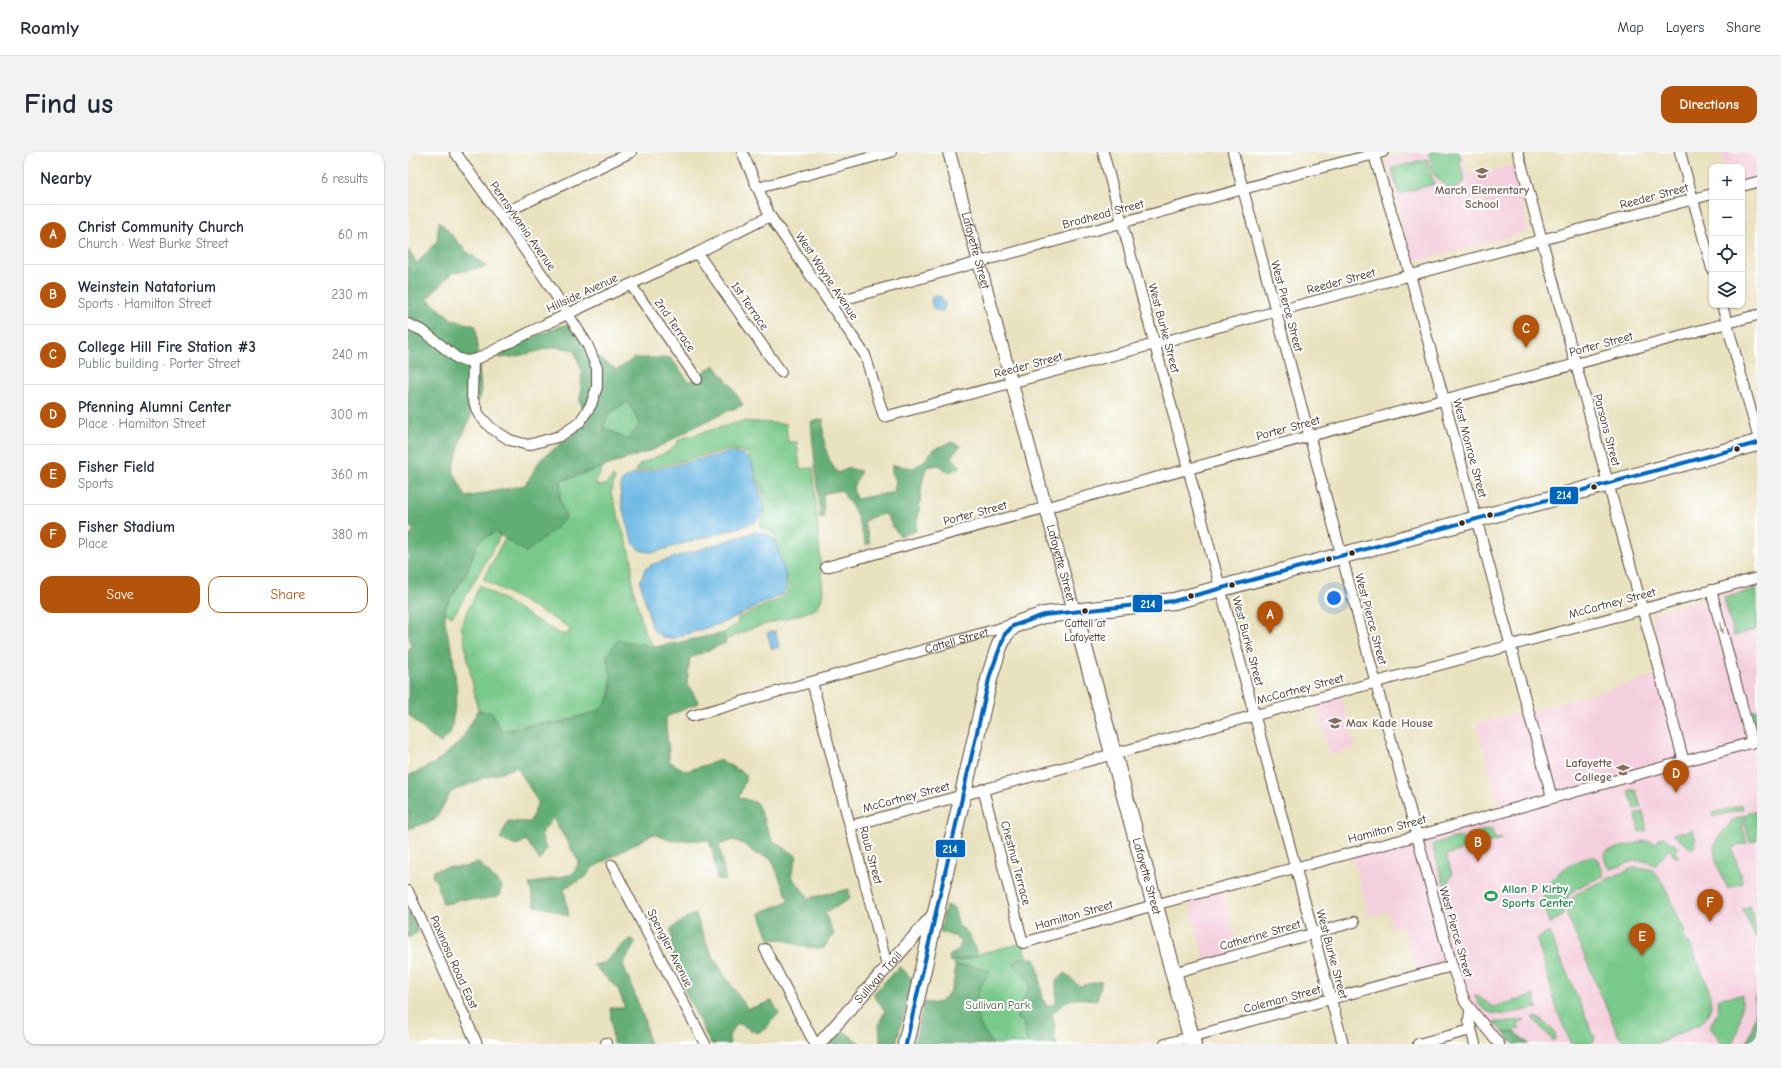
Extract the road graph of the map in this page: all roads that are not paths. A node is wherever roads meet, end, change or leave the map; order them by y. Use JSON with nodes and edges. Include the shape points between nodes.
{"nodes":[{"id":1,"x":455,"y":152,"type":"edge"},
{"id":2,"x":631,"y":152,"type":"edge"},
{"id":3,"x":742,"y":152,"type":"edge"},
{"id":4,"x":891,"y":152,"type":"edge"},
{"id":5,"x":950,"y":152,"type":"edge"},
{"id":6,"x":1103,"y":152,"type":"edge"},
{"id":7,"x":1233,"y":152,"type":"edge"},
{"id":8,"x":1518,"y":152,"type":"edge"},
{"id":9,"x":1680,"y":152,"type":"edge"},
{"id":10,"x":1377,"y":153,"type":"edge"},
{"id":11,"x":612,"y":156,"type":"edge"},
{"id":12,"x":1757,"y":182,"type":"edge"},
{"id":13,"x":1745,"y":185,"type":"edge"},
{"id":14,"x":758,"y":188,"type":"junction"},
{"id":15,"x":1242,"y":189,"type":"junction"},
{"id":16,"x":1709,"y":195,"type":"edge"},
{"id":17,"x":1693,"y":199,"type":"junction"},
{"id":18,"x":500,"y":215,"type":"junction"},
{"id":19,"x":770,"y":216,"type":"junction"},
{"id":20,"x":1122,"y":222,"type":"junction"},
{"id":21,"x":1542,"y":240,"type":"junction"},
{"id":22,"x":697,"y":253,"type":"junction"},
{"id":23,"x":1709,"y":257,"type":"edge"},
{"id":24,"x":979,"y":262,"type":"junction"},
{"id":25,"x":1410,"y":275,"type":"junction"},
{"id":26,"x":631,"y":285,"type":"junction"},
{"id":27,"x":830,"y":303,"type":"junction"},
{"id":28,"x":1723,"y":308,"type":"edge"},
{"id":29,"x":1276,"y":312,"type":"junction"},
{"id":30,"x":568,"y":315,"type":"junction"},
{"id":31,"x":1757,"y":315,"type":"edge"},
{"id":32,"x":1727,"y":323,"type":"junction"},
{"id":33,"x":408,"y":324,"type":"edge"},
{"id":34,"x":1155,"y":344,"type":"junction"},
{"id":35,"x":473,"y":360,"type":"junction"},
{"id":36,"x":1576,"y":364,"type":"junction"},
{"id":37,"x":781,"y":372,"type":"dead end"},
{"id":38,"x":697,"y":379,"type":"dead end"},
{"id":39,"x":1012,"y":383,"type":"junction"},
{"id":40,"x":1444,"y":400,"type":"junction"},
{"id":41,"x":884,"y":417,"type":"joint"},
{"id":42,"x":1757,"y":434,"type":"edge"},
{"id":43,"x":1309,"y":436,"type":"junction"},
{"id":44,"x":1757,"y":443,"type":"edge"},
{"id":45,"x":1188,"y":469,"type":"junction"},
{"id":46,"x":1608,"y":484,"type":"junction"},
{"id":47,"x":1046,"y":508,"type":"junction"},
{"id":48,"x":1476,"y":520,"type":"junction"},
{"id":49,"x":1341,"y":556,"type":"junction"},
{"id":50,"x":826,"y":567,"type":"dead end"},
{"id":51,"x":1757,"y":578,"type":"edge"},
{"id":52,"x":1220,"y":589,"type":"junction"},
{"id":53,"x":1710,"y":590,"type":"junction"},
{"id":54,"x":1642,"y":609,"type":"junction"},
{"id":55,"x":1074,"y":611,"type":"junction"},
{"id":56,"x":1022,"y":622,"type":"junction"},
{"id":57,"x":1510,"y":645,"type":"junction"},
{"id":58,"x":812,"y":682,"type":"junction"},
{"id":59,"x":1375,"y":682,"type":"junction"},
{"id":60,"x":1254,"y":715,"type":"junction"},
{"id":61,"x":692,"y":716,"type":"dead end"},
{"id":62,"x":1755,"y":742,"type":"edge"},
{"id":63,"x":1113,"y":754,"type":"junction"},
{"id":64,"x":1684,"y":762,"type":"junction"},
{"id":65,"x":982,"y":790,"type":"junction"},
{"id":66,"x":964,"y":794,"type":"junction"},
{"id":67,"x":1552,"y":798,"type":"junction"},
{"id":68,"x":850,"y":826,"type":"junction"},
{"id":69,"x":1416,"y":836,"type":"junction"},
{"id":70,"x":612,"y":865,"type":"dead end"},
{"id":71,"x":1295,"y":867,"type":"junction"},
{"id":72,"x":408,"y":891,"type":"edge"},
{"id":73,"x":1154,"y":905,"type":"junction"},
{"id":74,"x":937,"y":912,"type":"junction"},
{"id":75,"x":1354,"y":922,"type":"dead end"},
{"id":76,"x":1313,"y":934,"type":"junction"},
{"id":77,"x":1023,"y":943,"type":"joint"},
{"id":78,"x":765,"y":949,"type":"dead end"},
{"id":79,"x":887,"y":966,"type":"junction"},
{"id":80,"x":1452,"y":966,"type":"junction"},
{"id":81,"x":1173,"y":973,"type":"junction"},
{"id":82,"x":1331,"y":999,"type":"junction"},
{"id":83,"x":1470,"y":1010,"type":"junction"},
{"id":84,"x":1471,"y":1030,"type":"junction"},
{"id":85,"x":1192,"y":1041,"type":"edge"},
{"id":86,"x":477,"y":1044,"type":"edge"},
{"id":87,"x":704,"y":1044,"type":"edge"},
{"id":88,"x":815,"y":1044,"type":"edge"},
{"id":89,"x":820,"y":1044,"type":"edge"},
{"id":90,"x":906,"y":1044,"type":"edge"},
{"id":91,"x":1165,"y":1044,"type":"edge"},
{"id":92,"x":1343,"y":1044,"type":"edge"},
{"id":93,"x":1418,"y":1044,"type":"edge"},
{"id":94,"x":1475,"y":1044,"type":"edge"},
{"id":95,"x":1499,"y":1044,"type":"edge"}],
"edges":[{"from":1,"to":18,"type":"street","name":"Pennsylvania Avenue"},
{"from":2,"to":11,"type":"street"},
{"from":3,"to":14,"type":"street","name":"West Wayne Avenue"},
{"from":4,"to":14,"type":"street"},
{"from":5,"to":24,"type":"street","name":"Lafayette Street"},
{"from":6,"to":20,"type":"street","name":"West Burke Street"},
{"from":7,"to":15,"type":"street","name":"West Pierce Street"},
{"from":8,"to":21,"type":"street","name":"Parsons Street"},
{"from":9,"to":17,"type":"street"},
{"from":10,"to":15,"type":"street","name":"Brodhead Street"},
{"from":10,"to":25,"type":"street","name":"West Monroe Street"},
{"from":11,"to":18,"type":"street"},
{"from":12,"to":13,"type":"street"},
{"from":14,"to":19,"type":"street","name":"West Wayne Avenue"},
{"from":15,"to":20,"type":"street","name":"Brodhead Street"},
{"from":15,"to":29,"type":"street","name":"West Pierce Street"},
{"from":16,"to":17,"type":"street","name":"Reeder Street"},
{"from":17,"to":21,"type":"street","name":"Reeder Street"},
{"from":17,"to":23,"type":"street"},
{"from":18,"to":30,"type":"street","name":"Pennsylvania Avenue"},
{"from":19,"to":22,"type":"street","name":"Hillside Avenue"},
{"from":19,"to":27,"type":"street","name":"West Wayne Avenue"},
{"from":20,"to":24,"type":"street","name":"Brodhead Street"},
{"from":20,"to":34,"type":"street","name":"West Burke Street"},
{"from":21,"to":25,"type":"street","name":"Reeder Street"},
{"from":21,"to":36,"type":"street","name":"Parsons Street"},
{"from":22,"to":26,"type":"street","name":"Hillside Avenue"},
{"from":22,"to":37,"type":"street","name":"1st Terrace"},
{"from":24,"to":27,"type":"street","name":"Brodhead Street"},
{"from":24,"to":39,"type":"street","name":"Lafayette Street"},
{"from":25,"to":29,"type":"street","name":"Reeder Street"},
{"from":25,"to":40,"type":"street","name":"West Monroe Street"},
{"from":26,"to":30,"type":"street","name":"Hillside Avenue"},
{"from":26,"to":38,"type":"street","name":"2nd Terrace"},
{"from":27,"to":41,"type":"street","name":"West Wayne Avenue","via":[[865,355]]},
{"from":28,"to":32,"type":"street"},
{"from":29,"to":34,"type":"street","name":"Reeder Street"},
{"from":29,"to":43,"type":"street","name":"West Pierce Street"},
{"from":30,"to":35,"type":"street","name":"Hillside Avenue"},
{"from":30,"to":35,"type":"street","via":[[587,344],[597,368],[597,387],[591,404],[579,424],[560,436],[528,445],[510,440],[491,428],[479,415],[472,397]]},
{"from":31,"to":32,"type":"street","name":"Porter Street"},
{"from":32,"to":36,"type":"street","name":"Porter Street"},
{"from":32,"to":42,"type":"street"},
{"from":33,"to":35,"type":"street","via":[[457,358]]},
{"from":34,"to":39,"type":"street","name":"Reeder Street"},
{"from":34,"to":45,"type":"street","name":"West Burke Street"},
{"from":36,"to":40,"type":"street","name":"Porter Street"},
{"from":36,"to":46,"type":"street","name":"Parsons Street"},
{"from":39,"to":41,"type":"street","name":"Reeder Street"},
{"from":39,"to":47,"type":"street","name":"Lafayette Street"},
{"from":40,"to":43,"type":"street","name":"Porter Street"},
{"from":40,"to":48,"type":"street","name":"West Monroe Street"},
{"from":43,"to":45,"type":"street","name":"Porter Street"},
{"from":43,"to":49,"type":"street","name":"West Pierce Street"},
{"from":44,"to":46,"type":"main road","name":"Cattell Street"},
{"from":45,"to":47,"type":"street","name":"Porter Street"},
{"from":45,"to":52,"type":"street","name":"West Burke Street"},
{"from":46,"to":48,"type":"main road","name":"Cattell Street"},
{"from":46,"to":54,"type":"street","name":"Parsons Street"},
{"from":47,"to":50,"type":"street","name":"Porter Street"},
{"from":47,"to":55,"type":"street","name":"Lafayette Street"},
{"from":48,"to":49,"type":"main road","name":"Cattell Street"},
{"from":48,"to":57,"type":"street","name":"West Monroe Street"},
{"from":49,"to":52,"type":"main road","name":"Cattell Street"},
{"from":49,"to":59,"type":"street","name":"West Pierce Street"},
{"from":51,"to":53,"type":"street","name":"McCartney Street"},
{"from":52,"to":55,"type":"main road","name":"Cattell Street","via":[[1174,601]]},
{"from":52,"to":60,"type":"street","name":"West Burke Street"},
{"from":53,"to":54,"type":"street","name":"McCartney Street"},
{"from":53,"to":62,"type":"street","one_way":true},
{"from":54,"to":57,"type":"street","name":"McCartney Street"},
{"from":54,"to":64,"type":"street","name":"Parsons Street"},
{"from":55,"to":56,"type":"main road","name":"Cattell Street","via":[[1044,615]]},
{"from":55,"to":63,"type":"main road","name":"Lafayette Street"},
{"from":56,"to":58,"type":"street","name":"Cattell Street"},
{"from":56,"to":66,"type":"main road","via":[[1005,634],[999,647],[990,675]]},
{"from":57,"to":59,"type":"street","name":"McCartney Street"},
{"from":57,"to":67,"type":"street","name":"West Monroe Street"},
{"from":58,"to":61,"type":"street","name":"Cattell Street"},
{"from":58,"to":68,"type":"street","name":"Raub Street"},
{"from":59,"to":60,"type":"street","name":"McCartney Street"},
{"from":59,"to":69,"type":"street","name":"West Pierce Street"},
{"from":60,"to":63,"type":"street","name":"McCartney Street"},
{"from":60,"to":71,"type":"street","name":"West Burke Street"},
{"from":62,"to":64,"type":"street","name":"Hamilton Street"},
{"from":63,"to":65,"type":"street","name":"McCartney Street"},
{"from":63,"to":73,"type":"main road","name":"Lafayette Street"},
{"from":64,"to":67,"type":"street","name":"Hamilton Street"},
{"from":65,"to":66,"type":"street","name":"McCartney Street"},
{"from":65,"to":77,"type":"street","name":"Chestnut Terrace"},
{"from":66,"to":68,"type":"street","name":"McCartney Street"},
{"from":66,"to":74,"type":"main road"},
{"from":67,"to":69,"type":"street","name":"Hamilton Street"},
{"from":68,"to":79,"type":"street","name":"Raub Street"},
{"from":69,"to":71,"type":"street","name":"Hamilton Street"},
{"from":69,"to":80,"type":"street","name":"West Pierce Street"},
{"from":70,"to":87,"type":"street","name":"Spengler Avenue"},
{"from":71,"to":73,"type":"street","name":"Hamilton Street"},
{"from":71,"to":76,"type":"street","name":"West Burke Street"},
{"from":72,"to":86,"type":"street","name":"Paxinosa Road East"},
{"from":73,"to":77,"type":"street","name":"Hamilton Street"},
{"from":73,"to":81,"type":"main road","name":"Lafayette Street"},
{"from":74,"to":79,"type":"street","name":"Sullivan Trail"},
{"from":74,"to":90,"type":"main road"},
{"from":75,"to":76,"type":"street","name":"Catherine Street"},
{"from":76,"to":81,"type":"street","name":"Catherine Street"},
{"from":76,"to":82,"type":"street","name":"West Burke Street"},
{"from":78,"to":88,"type":"street"},
{"from":79,"to":89,"type":"street","name":"Sullivan Trail"},
{"from":80,"to":82,"type":"street","name":"Coleman Street"},
{"from":80,"to":83,"type":"street","name":"West Pierce Street","via":[[1460,993]]},
{"from":81,"to":85,"type":"main road","name":"Lafayette Street"},
{"from":82,"to":85,"type":"street","name":"Coleman Street"},
{"from":82,"to":92,"type":"street","name":"West Burke Street"},
{"from":83,"to":84,"type":"street","name":"West Pierce Street","via":[[1468,1016]]},
{"from":83,"to":95,"type":"street"},
{"from":84,"to":93,"type":"street"},
{"from":84,"to":94,"type":"street","name":"West Pierce Street"},
{"from":85,"to":91,"type":"street","name":"Coleman Street"}]}
